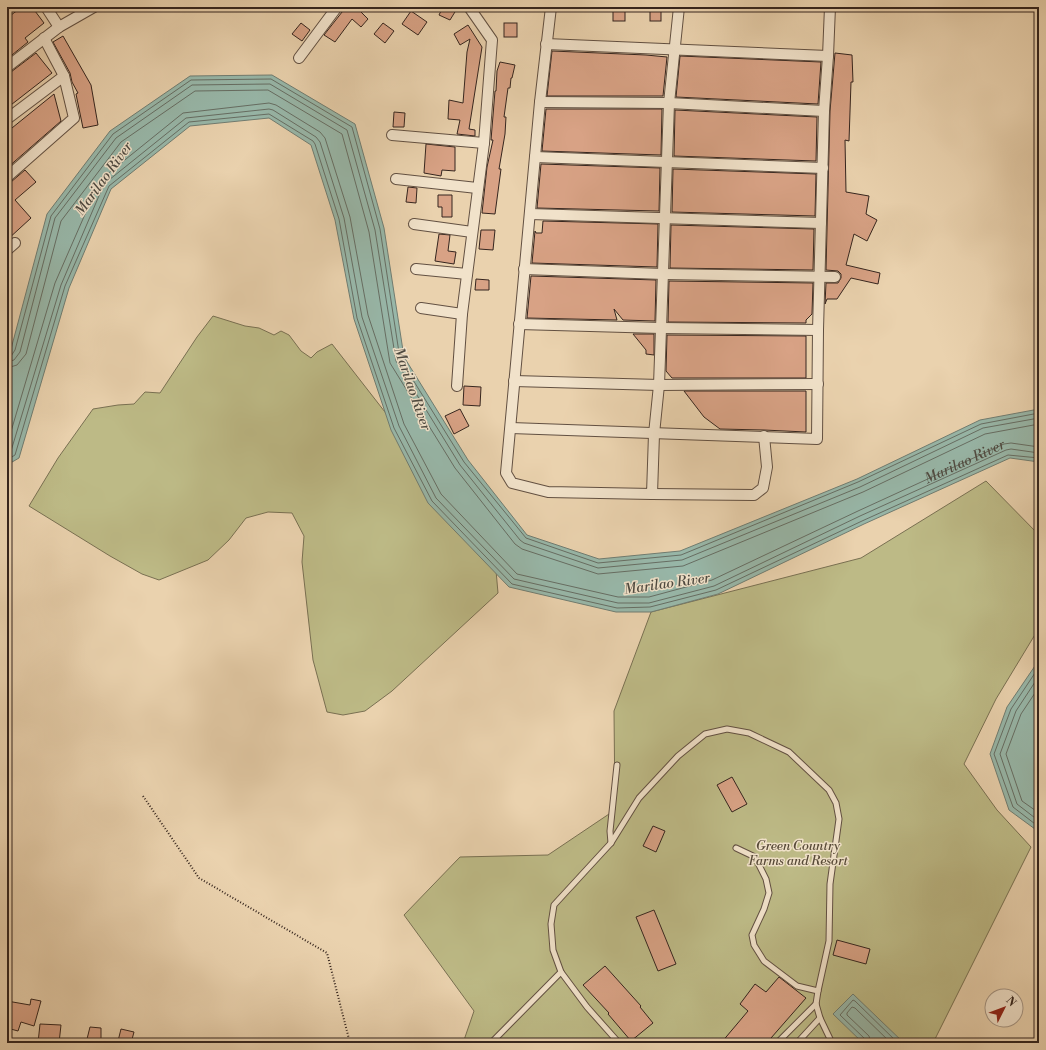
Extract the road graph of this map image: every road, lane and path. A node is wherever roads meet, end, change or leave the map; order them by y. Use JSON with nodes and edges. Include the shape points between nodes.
{"nodes":[{"id":1,"x":46,"y":7,"type":"edge"},
{"id":2,"x":94,"y":7,"type":"edge"},
{"id":3,"x":337,"y":7,"type":"edge"},
{"id":4,"x":469,"y":7,"type":"edge"},
{"id":5,"x":551,"y":7,"type":"edge"},
{"id":6,"x":679,"y":7,"type":"edge"},
{"id":7,"x":830,"y":7,"type":"edge"},
{"id":8,"x":59,"y":27,"type":"junction"},
{"id":9,"x":44,"y":38,"type":"junction"},
{"id":10,"x":546,"y":44,"type":"junction"},
{"id":11,"x":675,"y":50,"type":"junction"},
{"id":12,"x":828,"y":56,"type":"junction"},
{"id":13,"x":299,"y":58,"type":"dead end"},
{"id":14,"x":7,"y":67,"type":"edge"},
{"id":15,"x":64,"y":76,"type":"junction"},
{"id":16,"x":540,"y":102,"type":"junction"},
{"id":17,"x":669,"y":103,"type":"junction"},
{"id":18,"x":824,"y":110,"type":"junction"},
{"id":19,"x":7,"y":119,"type":"edge"},
{"id":20,"x":392,"y":135,"type":"dead end"},
{"id":21,"x":484,"y":143,"type":"junction"},
{"id":22,"x":535,"y":157,"type":"junction"},
{"id":23,"x":667,"y":163,"type":"junction"},
{"id":24,"x":823,"y":168,"type":"junction"},
{"id":25,"x":7,"y":177,"type":"edge"},
{"id":26,"x":396,"y":179,"type":"dead end"},
{"id":27,"x":477,"y":188,"type":"junction"},
{"id":28,"x":530,"y":214,"type":"junction"},
{"id":29,"x":665,"y":218,"type":"junction"},
{"id":30,"x":821,"y":223,"type":"junction"},
{"id":31,"x":414,"y":224,"type":"dead end"},
{"id":32,"x":472,"y":232,"type":"junction"},
{"id":33,"x":15,"y":243,"type":"dead end"},
{"id":34,"x":7,"y":250,"type":"edge"},
{"id":35,"x":416,"y":269,"type":"dead end"},
{"id":36,"x":524,"y":269,"type":"junction"},
{"id":37,"x":467,"y":274,"type":"junction"},
{"id":38,"x":663,"y":274,"type":"junction"},
{"id":39,"x":819,"y":277,"type":"junction"},
{"id":40,"x":835,"y":277,"type":"dead end"},
{"id":41,"x":421,"y":308,"type":"dead end"},
{"id":42,"x":462,"y":314,"type":"junction"},
{"id":43,"x":519,"y":324,"type":"junction"},
{"id":44,"x":661,"y":328,"type":"junction"},
{"id":45,"x":818,"y":330,"type":"junction"},
{"id":46,"x":514,"y":380,"type":"junction"},
{"id":47,"x":818,"y":384,"type":"junction"},
{"id":48,"x":659,"y":385,"type":"junction"},
{"id":49,"x":457,"y":386,"type":"dead end"},
{"id":50,"x":511,"y":428,"type":"junction"},
{"id":51,"x":654,"y":434,"type":"junction"},
{"id":52,"x":764,"y":436,"type":"junction"},
{"id":53,"x":652,"y":494,"type":"junction"},
{"id":54,"x":617,"y":765,"type":"dead end"},
{"id":55,"x":143,"y":796,"type":"dead end"},
{"id":56,"x":611,"y":843,"type":"junction"},
{"id":57,"x":736,"y":848,"type":"dead end"},
{"id":58,"x":561,"y":972,"type":"junction"},
{"id":59,"x":818,"y":991,"type":"junction"},
{"id":60,"x":816,"y":1004,"type":"junction"},
{"id":61,"x":820,"y":1018,"type":"junction"},
{"id":62,"x":350,"y":1043,"type":"edge"},
{"id":63,"x":491,"y":1043,"type":"edge"},
{"id":64,"x":619,"y":1043,"type":"edge"},
{"id":65,"x":777,"y":1043,"type":"edge"},
{"id":66,"x":798,"y":1043,"type":"edge"},
{"id":67,"x":832,"y":1043,"type":"edge"}],
"edges":[{"from":1,"to":8,"type":"street"},
{"from":2,"to":8,"type":"street"},
{"from":3,"to":13,"type":"street"},
{"from":4,"to":21,"type":"street","via":[[492,40]]},
{"from":5,"to":10,"type":"street"},
{"from":6,"to":11,"type":"street"},
{"from":7,"to":12,"type":"street"},
{"from":8,"to":9,"type":"street"},
{"from":9,"to":14,"type":"street"},
{"from":9,"to":15,"type":"street"},
{"from":10,"to":11,"type":"street"},
{"from":10,"to":16,"type":"street"},
{"from":11,"to":12,"type":"street"},
{"from":11,"to":17,"type":"street"},
{"from":12,"to":18,"type":"street"},
{"from":15,"to":19,"type":"street"},
{"from":15,"to":25,"type":"street","via":[[74,118]]},
{"from":16,"to":17,"type":"street"},
{"from":16,"to":22,"type":"street"},
{"from":17,"to":18,"type":"street"},
{"from":17,"to":23,"type":"street"},
{"from":18,"to":24,"type":"street"},
{"from":20,"to":21,"type":"street"},
{"from":21,"to":27,"type":"street"},
{"from":22,"to":23,"type":"street"},
{"from":22,"to":28,"type":"street"},
{"from":23,"to":24,"type":"street"},
{"from":23,"to":29,"type":"street"},
{"from":24,"to":30,"type":"street"},
{"from":26,"to":27,"type":"street"},
{"from":27,"to":32,"type":"street"},
{"from":28,"to":29,"type":"street"},
{"from":28,"to":36,"type":"street"},
{"from":29,"to":30,"type":"street"},
{"from":29,"to":38,"type":"street"},
{"from":30,"to":39,"type":"street"},
{"from":31,"to":32,"type":"street"},
{"from":32,"to":37,"type":"street"},
{"from":33,"to":34,"type":"street"},
{"from":35,"to":37,"type":"street"},
{"from":36,"to":38,"type":"street"},
{"from":36,"to":43,"type":"street"},
{"from":37,"to":42,"type":"street"},
{"from":38,"to":39,"type":"street"},
{"from":38,"to":44,"type":"street"},
{"from":39,"to":40,"type":"street"},
{"from":39,"to":45,"type":"street"},
{"from":41,"to":42,"type":"street"},
{"from":42,"to":49,"type":"street"},
{"from":43,"to":44,"type":"street"},
{"from":43,"to":46,"type":"street"},
{"from":44,"to":45,"type":"street"},
{"from":44,"to":48,"type":"street"},
{"from":45,"to":47,"type":"street"},
{"from":46,"to":48,"type":"street"},
{"from":46,"to":50,"type":"street"},
{"from":47,"to":48,"type":"street"},
{"from":47,"to":52,"type":"street","via":[[817,439]]},
{"from":48,"to":51,"type":"street"},
{"from":50,"to":51,"type":"street"},
{"from":50,"to":53,"type":"street","via":[[506,473],[512,483],[548,492]]},
{"from":51,"to":52,"type":"street"},
{"from":51,"to":53,"type":"street"},
{"from":52,"to":53,"type":"street","via":[[767,467],[765,479],[763,488],[754,495]]},
{"from":54,"to":56,"type":"lane"},
{"from":55,"to":62,"type":"path","via":[[199,878],[327,953]]},
{"from":56,"to":58,"type":"lane","via":[[554,906],[551,924],[553,950]]},
{"from":56,"to":59,"type":"lane","via":[[639,798],[678,756],[705,734],[727,729],[749,733],[789,752],[829,790],[836,803],[839,819],[830,884],[829,941]]},
{"from":57,"to":59,"type":"lane","via":[[755,857],[766,879],[769,893],[752,935],[754,945],[764,961],[797,986]]},
{"from":58,"to":63,"type":"lane"},
{"from":58,"to":64,"type":"lane"},
{"from":59,"to":60,"type":"lane"},
{"from":60,"to":61,"type":"lane"},
{"from":60,"to":65,"type":"lane"},
{"from":61,"to":66,"type":"lane"},
{"from":61,"to":67,"type":"lane"}]}
